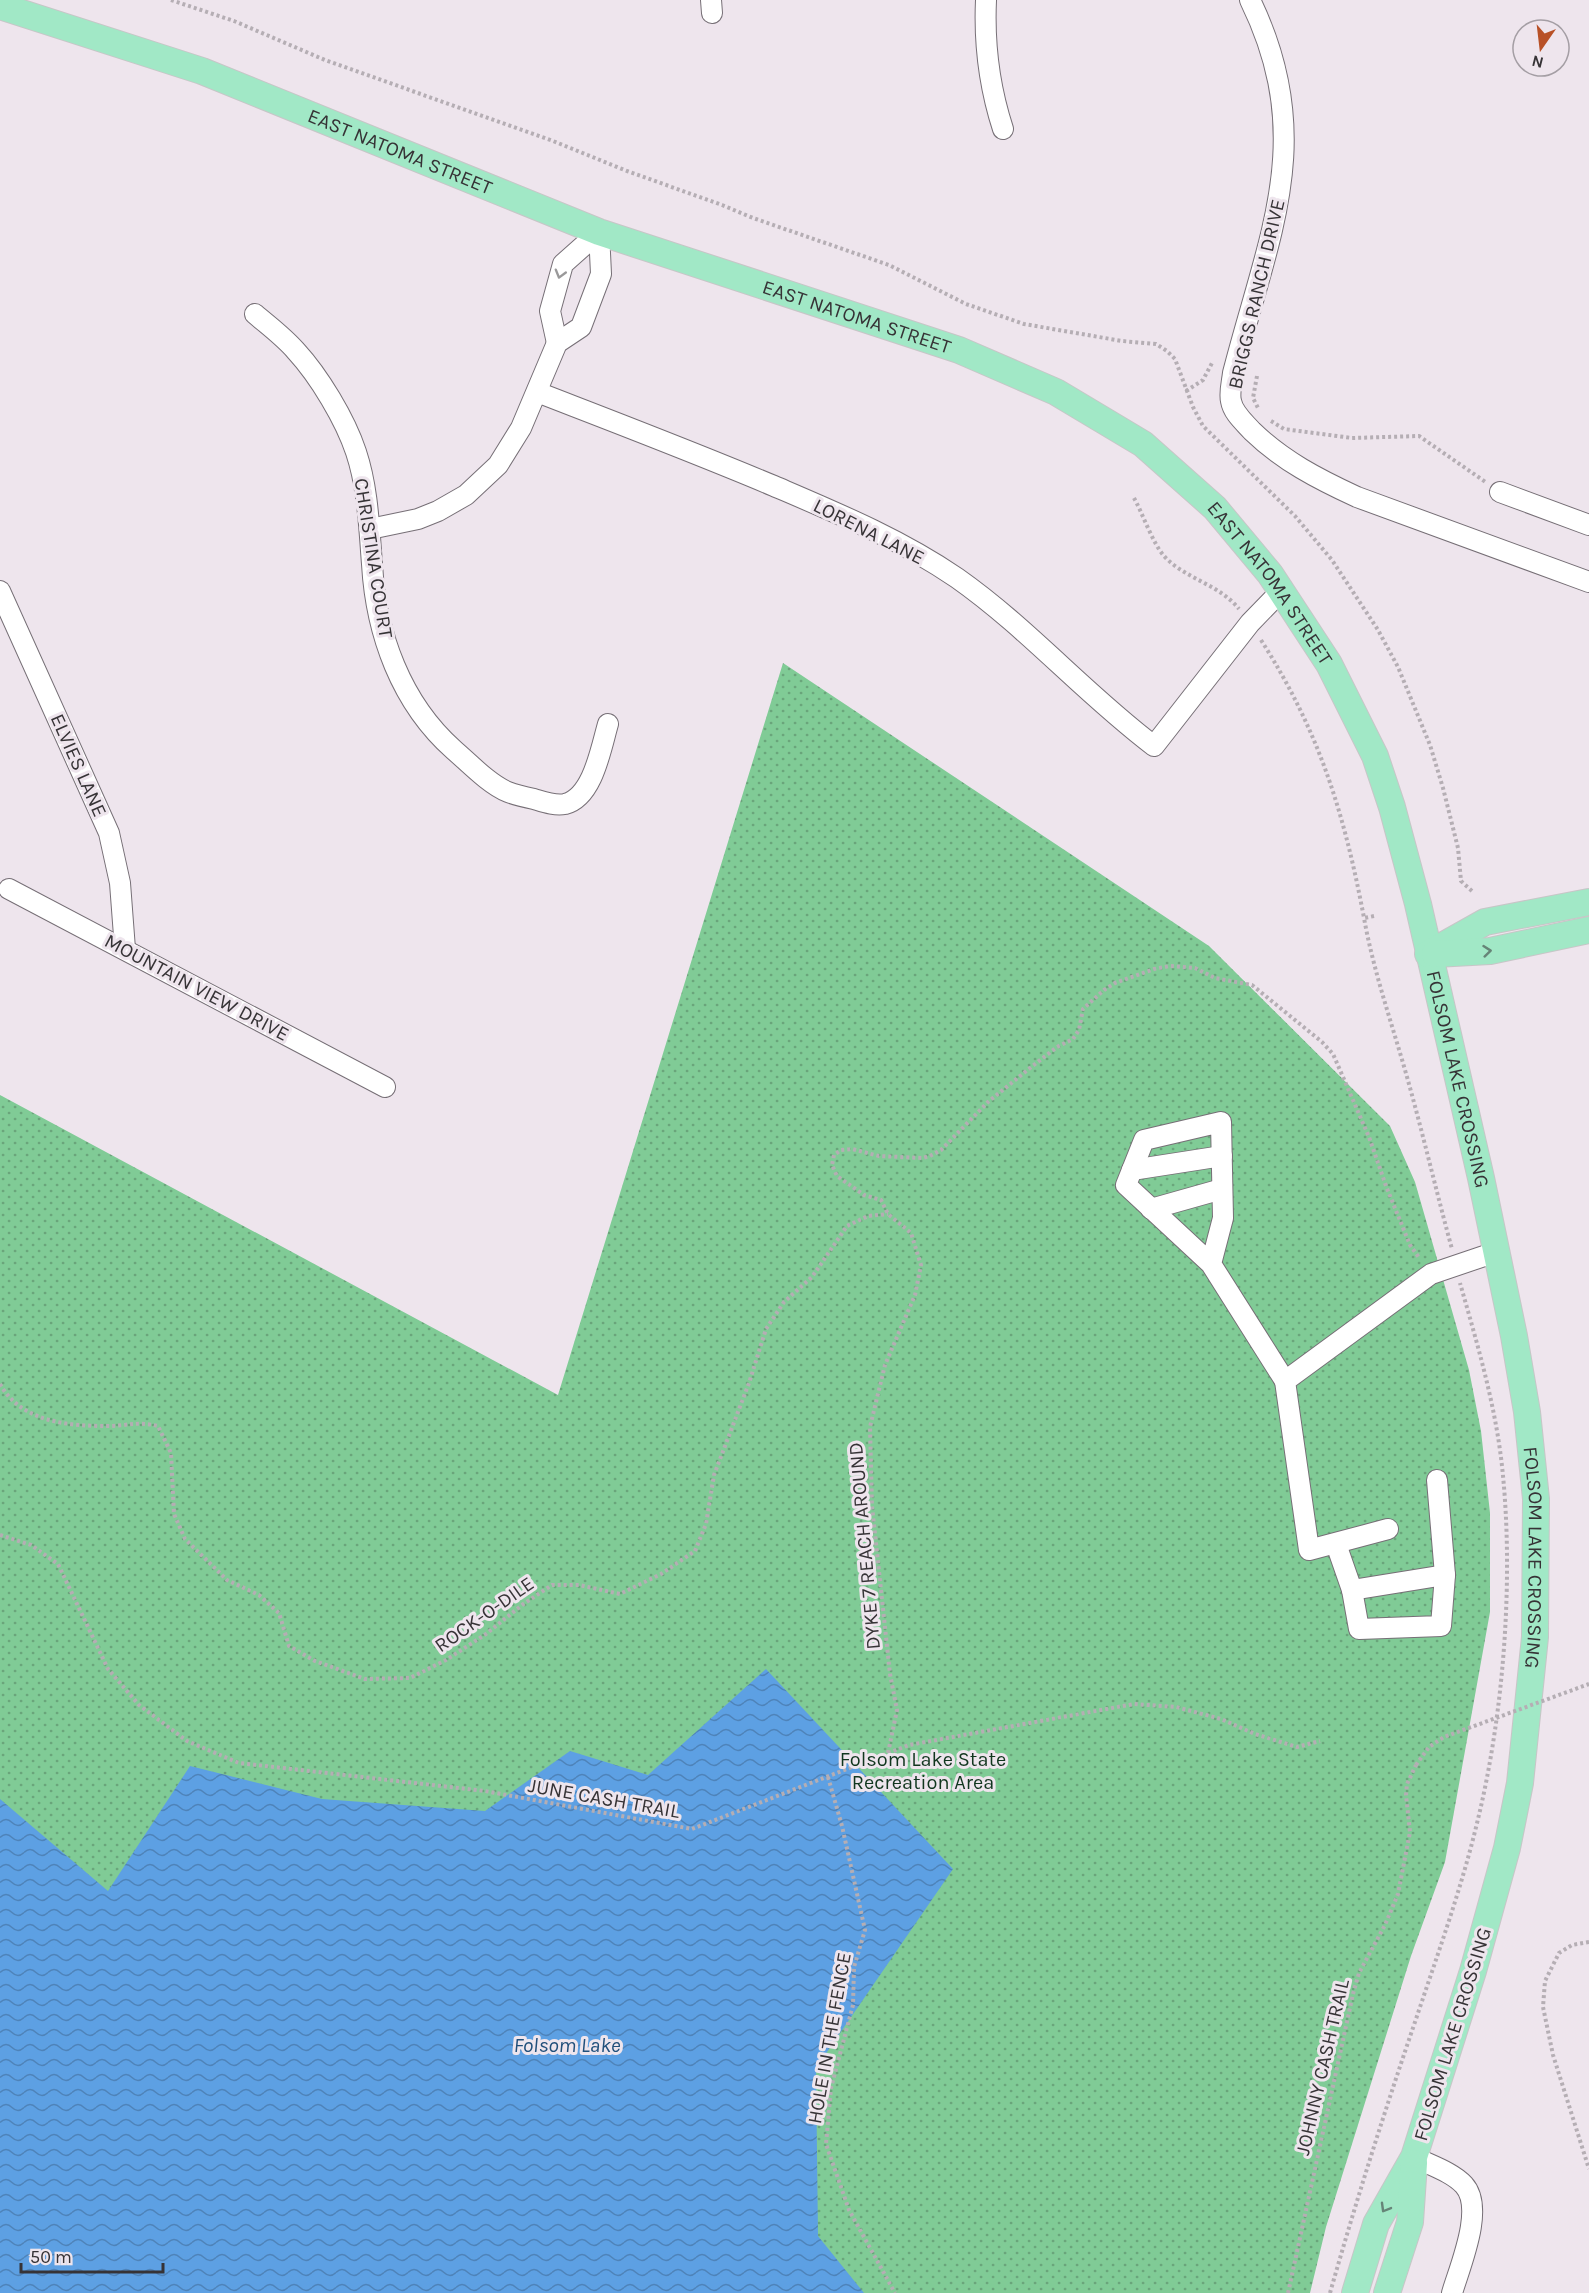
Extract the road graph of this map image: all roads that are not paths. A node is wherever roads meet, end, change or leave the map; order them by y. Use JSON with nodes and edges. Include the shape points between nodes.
{"nodes":[{"id":1,"x":986,"y":0,"type":"edge"},
{"id":2,"x":1250,"y":0,"type":"edge"},
{"id":3,"x":0,"y":6,"type":"edge"},
{"id":4,"x":1003,"y":129,"type":"dead end"},
{"id":5,"x":599,"y":232,"type":"junction"},
{"id":6,"x":255,"y":314,"type":"dead end"},
{"id":7,"x":557,"y":343,"type":"junction"},
{"id":8,"x":537,"y":392,"type":"junction"},
{"id":9,"x":1500,"y":492,"type":"road end"},
{"id":10,"x":1589,"y":525,"type":"edge"},
{"id":11,"x":370,"y":529,"type":"junction"},
{"id":12,"x":1589,"y":582,"type":"edge"},
{"id":13,"x":0,"y":591,"type":"edge"},
{"id":14,"x":1281,"y":591,"type":"junction"},
{"id":15,"x":608,"y":724,"type":"dead end"},
{"id":16,"x":9,"y":889,"type":"dead end"},
{"id":17,"x":1589,"y":902,"type":"edge"},
{"id":18,"x":1589,"y":930,"type":"edge"},
{"id":19,"x":125,"y":949,"type":"junction"},
{"id":20,"x":1428,"y":954,"type":"junction"},
{"id":21,"x":385,"y":1087,"type":"dead end"},
{"id":22,"x":1221,"y":1156,"type":"junction"},
{"id":23,"x":1132,"y":1170,"type":"junction"},
{"id":24,"x":1222,"y":1189,"type":"junction"},
{"id":25,"x":1152,"y":1209,"type":"junction"},
{"id":26,"x":1496,"y":1252,"type":"junction"},
{"id":27,"x":1211,"y":1264,"type":"junction"},
{"id":28,"x":1286,"y":1381,"type":"junction"},
{"id":29,"x":1437,"y":1480,"type":"dead end"},
{"id":30,"x":1388,"y":1529,"type":"dead end"},
{"id":31,"x":1336,"y":1544,"type":"junction"},
{"id":32,"x":1445,"y":1575,"type":"junction"},
{"id":33,"x":1353,"y":1590,"type":"junction"},
{"id":34,"x":1414,"y":2157,"type":"junction"},
{"id":35,"x":1355,"y":2293,"type":"edge"},
{"id":36,"x":1387,"y":2293,"type":"edge"},
{"id":37,"x":1452,"y":2293,"type":"edge"}],
"edges":[{"from":1,"to":4,"type":"street","via":[[987,61]]},
{"from":2,"to":12,"type":"street","name":"BRIGGS RANCH DRIVE","via":[[1280,85],[1285,149],[1276,213],[1233,373],[1231,401],[1238,416],[1270,448],[1327,483]]},
{"from":3,"to":5,"type":"main road","name":"EAST NATOMA STREET","via":[[201,71]]},
{"from":5,"to":7,"type":"street","via":[[601,274],[581,327]]},
{"from":5,"to":7,"type":"street","one_way":true,"via":[[563,264],[550,311]]},
{"from":5,"to":14,"type":"main road","name":"EAST NATOMA STREET","via":[[959,350],[1056,392],[1143,444],[1215,508]]},
{"from":6,"to":11,"type":"street","name":"CHRISTINA COURT","via":[[296,351],[341,419],[358,460]]},
{"from":7,"to":8,"type":"street"},
{"from":8,"to":11,"type":"street","via":[[498,465],[466,495],[418,519]]},
{"from":8,"to":14,"type":"street","name":"LORENA LANE","via":[[706,457],[854,520],[910,549],[1000,612],[1154,746],[1250,623]]},
{"from":9,"to":10,"type":"street"},
{"from":11,"to":15,"type":"street","name":"CHRISTINA COURT","via":[[381,628],[392,660],[423,717],[478,771],[506,792],[563,804],[580,796],[589,786]]},
{"from":13,"to":19,"type":"street","name":"ELVIES LANE","via":[[109,833],[120,883]]},
{"from":14,"to":20,"type":"main road","name":"EAST NATOMA STREET","via":[[1329,664],[1375,756],[1418,904]]},
{"from":16,"to":19,"type":"street","name":"MOUNTAIN VIEW DRIVE"},
{"from":17,"to":20,"type":"main road","via":[[1485,922]]},
{"from":20,"to":18,"type":"main road","one_way":true,"via":[[1490,951]]},
{"from":19,"to":21,"type":"street","name":"MOUNTAIN VIEW DRIVE"},
{"from":20,"to":26,"type":"main road","name":"FOLSOM LAKE CROSSING"},
{"from":22,"to":23,"type":"street"},
{"from":22,"to":23,"type":"street","via":[[1221,1122],[1144,1140]]},
{"from":22,"to":24,"type":"street"},
{"from":23,"to":25,"type":"street","via":[[1126,1185]]},
{"from":24,"to":25,"type":"street"},
{"from":24,"to":27,"type":"street","via":[[1223,1218]]},
{"from":25,"to":27,"type":"street"},
{"from":26,"to":28,"type":"street","via":[[1431,1274]]},
{"from":26,"to":34,"type":"main road","name":"FOLSOM LAKE CROSSING","via":[[1525,1401],[1536,1498],[1535,1637],[1520,1784],[1507,1848]]},
{"from":27,"to":28,"type":"street"},
{"from":28,"to":31,"type":"street","via":[[1309,1550]]},
{"from":29,"to":32,"type":"street"},
{"from":30,"to":31,"type":"street"},
{"from":31,"to":33,"type":"street"},
{"from":32,"to":33,"type":"street"},
{"from":32,"to":33,"type":"street","via":[[1441,1626],[1359,1629]]},
{"from":34,"to":35,"type":"main road","name":"FOLSOM LAKE CROSSING","one_way":true,"via":[[1376,2224]]},
{"from":34,"to":36,"type":"main road","name":"FOLSOM LAKE CROSSING","via":[[1410,2222]]},
{"from":34,"to":37,"type":"street","via":[[1464,2185],[1472,2198],[1473,2218]]}]}
